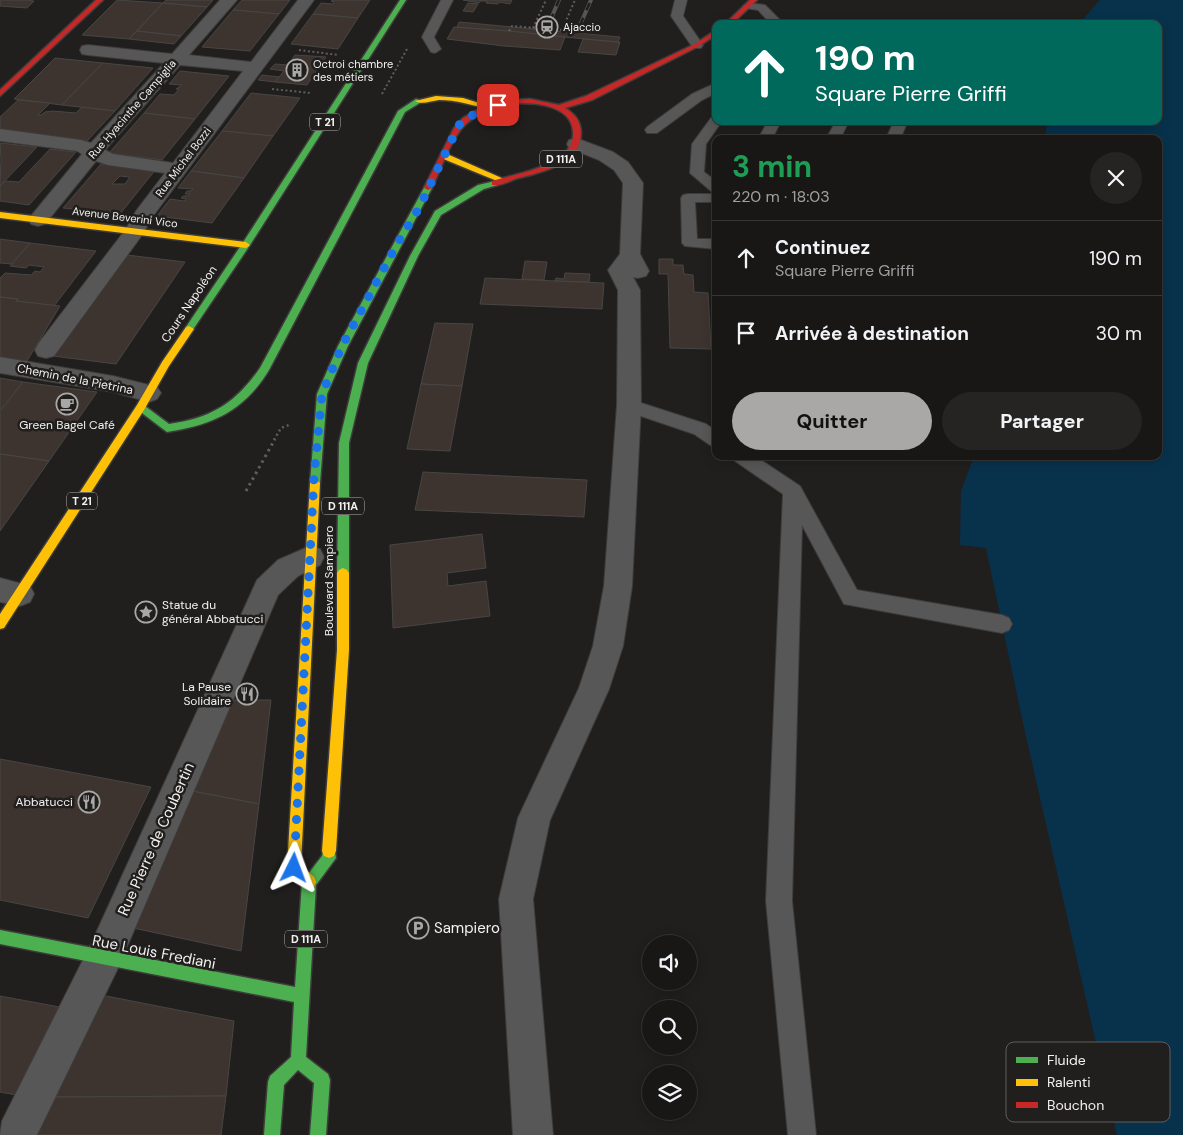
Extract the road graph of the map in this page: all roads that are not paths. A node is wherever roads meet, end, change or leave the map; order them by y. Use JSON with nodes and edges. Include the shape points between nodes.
{"nodes":[{"id":1,"x":100,"y":0,"type":"edge"},
{"id":2,"x":229,"y":0,"type":"edge"},
{"id":3,"x":306,"y":0,"type":"edge"},
{"id":4,"x":403,"y":0,"type":"edge"},
{"id":5,"x":446,"y":0,"type":"edge"},
{"id":6,"x":681,"y":0,"type":"edge"},
{"id":7,"x":755,"y":4,"type":"edge"},
{"id":8,"x":733,"y":20,"type":"edge"},
{"id":9,"x":773,"y":20,"type":"edge"},
{"id":10,"x":712,"y":35,"type":"edge"},
{"id":11,"x":697,"y":45,"type":"junction"},
{"id":12,"x":435,"y":49,"type":"dead end"},
{"id":13,"x":88,"y":50,"type":"dead end"},
{"id":14,"x":176,"y":59,"type":"junction"},
{"id":15,"x":254,"y":67,"type":"junction"},
{"id":16,"x":710,"y":76,"type":"edge"},
{"id":17,"x":712,"y":90,"type":"edge"},
{"id":18,"x":0,"y":94,"type":"edge"},
{"id":19,"x":697,"y":97,"type":"junction"},
{"id":20,"x":488,"y":107,"type":"junction"},
{"id":21,"x":560,"y":107,"type":"junction"},
{"id":22,"x":713,"y":125,"type":"edge"},
{"id":23,"x":652,"y":130,"type":"dead end"},
{"id":24,"x":0,"y":135,"type":"edge"},
{"id":25,"x":576,"y":144,"type":"junction"},
{"id":26,"x":93,"y":152,"type":"junction"},
{"id":27,"x":444,"y":156,"type":"junction"},
{"id":28,"x":177,"y":169,"type":"junction"},
{"id":29,"x":500,"y":179,"type":"junction"},
{"id":30,"x":712,"y":185,"type":"edge"},
{"id":31,"x":712,"y":198,"type":"edge"},
{"id":32,"x":0,"y":215,"type":"edge"},
{"id":33,"x":38,"y":220,"type":"junction"},
{"id":34,"x":135,"y":231,"type":"junction"},
{"id":35,"x":712,"y":244,"type":"edge"},
{"id":36,"x":246,"y":245,"type":"junction"},
{"id":37,"x":46,"y":350,"type":"dead end"},
{"id":38,"x":0,"y":365,"type":"edge"},
{"id":39,"x":145,"y":400,"type":"junction"},
{"id":40,"x":629,"y":405,"type":"junction"},
{"id":41,"x":712,"y":437,"type":"edge"},
{"id":42,"x":747,"y":460,"type":"edge"},
{"id":43,"x":793,"y":491,"type":"junction"},
{"id":44,"x":310,"y":557,"type":"junction"},
{"id":45,"x":10,"y":592,"type":"edge"},
{"id":46,"x":0,"y":624,"type":"edge"},
{"id":47,"x":1002,"y":624,"type":"dead end"},
{"id":48,"x":310,"y":882,"type":"junction"},
{"id":49,"x":0,"y":937,"type":"edge"},
{"id":50,"x":104,"y":957,"type":"junction"},
{"id":51,"x":302,"y":996,"type":"junction"},
{"id":52,"x":298,"y":1060,"type":"junction"},
{"id":53,"x":0,"y":1132,"type":"edge"},
{"id":54,"x":12,"y":1135,"type":"edge"},
{"id":55,"x":16,"y":1135,"type":"edge"},
{"id":56,"x":272,"y":1135,"type":"edge"},
{"id":57,"x":318,"y":1135,"type":"edge"},
{"id":58,"x":533,"y":1135,"type":"edge"},
{"id":59,"x":802,"y":1135,"type":"edge"}],
"edges":[{"from":1,"to":18,"type":"main road"},
{"from":2,"to":14,"type":"street","name":"Rue Hyacinthe Campiglia"},
{"from":3,"to":15,"type":"street","name":"Rue Michel Bozzi"},
{"from":4,"to":36,"type":"main road","name":"Cours Napoléon","number":"T 21"},
{"from":5,"to":12,"type":"lane","via":[[428,37]]},
{"from":6,"to":11,"type":"lane","via":[[677,16]]},
{"from":7,"to":8,"type":"main road"},
{"from":7,"to":9,"type":"lane"},
{"from":10,"to":11,"type":"main road"},
{"from":11,"to":21,"type":"main road","via":[[589,98]]},
{"from":13,"to":14,"type":"street"},
{"from":14,"to":15,"type":"street"},
{"from":14,"to":26,"type":"street","name":"Rue Hyacinthe Campiglia"},
{"from":15,"to":28,"type":"street","name":"Rue Michel Bozzi"},
{"from":16,"to":19,"type":"lane","via":[[697,86]]},
{"from":17,"to":19,"type":"lane"},
{"from":19,"to":23,"type":"lane"},
{"from":20,"to":21,"type":"main road","number":"D 111A","via":[[527,102]]},
{"from":20,"to":27,"type":"main road","number":"D 111A","via":[[459,125]]},
{"from":20,"to":39,"type":"main road","via":[[470,100],[445,98],[415,102],[402,111],[251,390],[222,413],[186,427],[167,428]]},
{"from":21,"to":25,"type":"main road","number":"D 111A","via":[[570,114],[576,125]]},
{"from":22,"to":30,"type":"lane","via":[[699,144],[697,173]]},
{"from":24,"to":26,"type":"street","via":[[81,146]]},
{"from":25,"to":29,"type":"main road","number":"D 111A","via":[[553,164]]},
{"from":25,"to":40,"type":"street","via":[[621,166],[633,183],[630,254],[639,272],[629,290]]},
{"from":26,"to":28,"type":"street","via":[[117,161]]},
{"from":26,"to":33,"type":"street","name":"Rue Hyacinthe Campiglia"},
{"from":27,"to":29,"type":"main road"},
{"from":27,"to":44,"type":"main road","name":"Boulevard Sampiero","number":"D 111A","via":[[419,208],[342,346],[322,394]]},
{"from":28,"to":34,"type":"street","name":"Rue Michel Bozzi"},
{"from":29,"to":48,"type":"main road","name":"Boulevard Sampiero","number":"D 111A","via":[[476,189],[438,213],[363,363],[344,443],[343,650],[328,858]]},
{"from":31,"to":35,"type":"lane","via":[[688,198],[690,242]]},
{"from":32,"to":33,"type":"main road","name":"Avenue Beverini Vico"},
{"from":33,"to":34,"type":"main road","name":"Avenue Beverini Vico"},
{"from":34,"to":36,"type":"main road","name":"Avenue Beverini Vico"},
{"from":34,"to":37,"type":"street","name":"Rue Michel Bozzi"},
{"from":36,"to":39,"type":"main road","name":"Cours Napoléon","number":"T 21"},
{"from":38,"to":39,"type":"street","name":"Chemin de la Pietrina","via":[[95,381]]},
{"from":39,"to":45,"type":"main road","name":"Cours Napoléon","number":"T 21"},
{"from":40,"to":41,"type":"lane","via":[[700,429]]},
{"from":40,"to":58,"type":"street","via":[[618,586],[608,646],[594,689],[534,818],[516,899]]},
{"from":42,"to":43,"type":"lane"},
{"from":43,"to":47,"type":"lane","via":[[851,598]]},
{"from":43,"to":59,"type":"lane","via":[[779,901]]},
{"from":44,"to":48,"type":"main road","name":"Boulevard Sampiero","number":"D 111A","via":[[294,868]]},
{"from":44,"to":50,"type":"street","name":"Rue Pierre de Coubertin","via":[[288,568],[268,588]]},
{"from":45,"to":46,"type":"main road","name":"Cours Napoléon","number":"T 21"},
{"from":48,"to":51,"type":"main road","number":"D 111A"},
{"from":49,"to":50,"type":"main road","name":"Rue Louis Frediani"},
{"from":50,"to":51,"type":"main road","name":"Rue Louis Frediani"},
{"from":50,"to":55,"type":"street","name":"Rue Pierre de Coubertin"},
{"from":51,"to":52,"type":"main road","number":"D 111A"},
{"from":52,"to":56,"type":"main road","via":[[276,1082]]},
{"from":52,"to":57,"type":"main road","via":[[322,1080]]},
{"from":53,"to":54,"type":"lane"}]}
